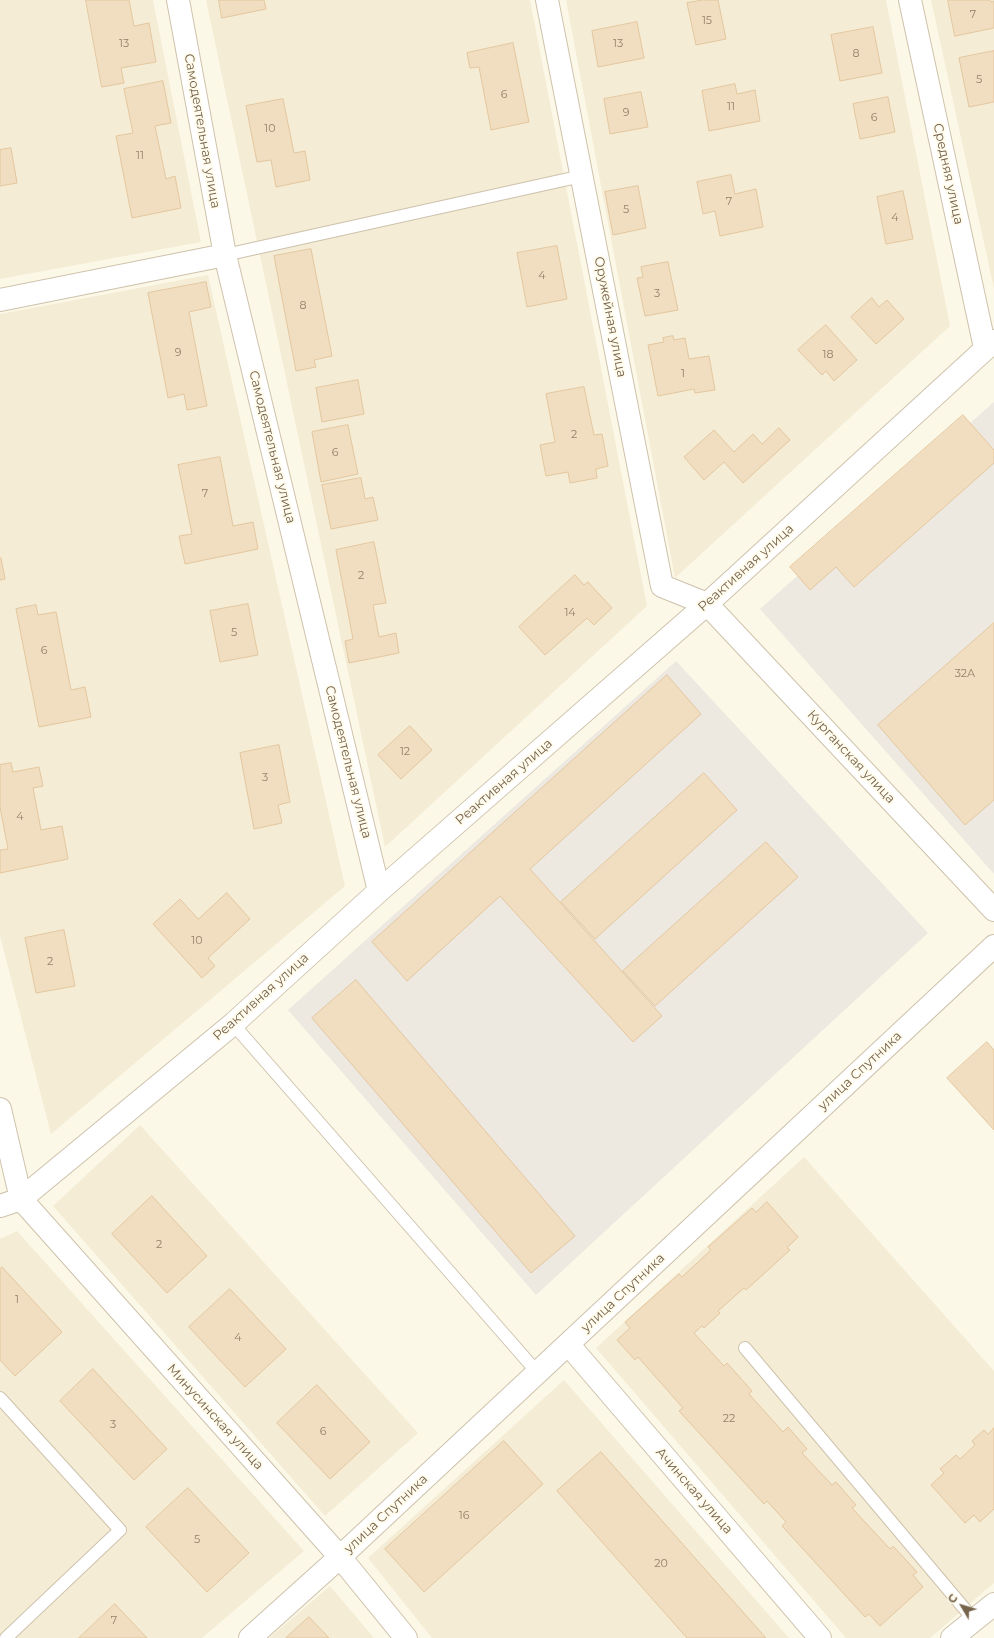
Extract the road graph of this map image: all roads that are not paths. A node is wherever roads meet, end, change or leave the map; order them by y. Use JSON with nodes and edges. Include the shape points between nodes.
{"nodes":[{"id":1,"x":178,"y":0,"type":"edge"},
{"id":2,"x":547,"y":0,"type":"edge"},
{"id":3,"x":910,"y":0,"type":"edge"},
{"id":4,"x":582,"y":176,"type":"junction"},
{"id":5,"x":225,"y":255,"type":"junction"},
{"id":6,"x":0,"y":300,"type":"edge"},
{"id":7,"x":990,"y":345,"type":"edge"},
{"id":8,"x":707,"y":604,"type":"junction"},
{"id":9,"x":380,"y":891,"type":"junction"},
{"id":10,"x":994,"y":910,"type":"edge"},
{"id":11,"x":994,"y":946,"type":"edge"},
{"id":12,"x":233,"y":1024,"type":"junction"},
{"id":13,"x":0,"y":1108,"type":"edge"},
{"id":14,"x":21,"y":1199,"type":"junction"},
{"id":15,"x":0,"y":1206,"type":"edge"},
{"id":16,"x":568,"y":1344,"type":"junction"},
{"id":17,"x":745,"y":1348,"type":"dead end"},
{"id":18,"x":537,"y":1372,"type":"junction"},
{"id":19,"x":0,"y":1398,"type":"edge"},
{"id":20,"x":340,"y":1557,"type":"junction"},
{"id":21,"x":994,"y":1604,"type":"edge"},
{"id":22,"x":974,"y":1620,"type":"junction"},
{"id":23,"x":6,"y":1638,"type":"edge"},
{"id":24,"x":250,"y":1638,"type":"edge"},
{"id":25,"x":406,"y":1638,"type":"edge"},
{"id":26,"x":820,"y":1638,"type":"edge"},
{"id":27,"x":952,"y":1638,"type":"edge"}],
"edges":[{"from":1,"to":5,"type":"street","name":"Самодеятельная улица"},
{"from":2,"to":4,"type":"street","name":"Оружейная улица"},
{"from":3,"to":7,"type":"street","name":"Средняя улица"},
{"from":4,"to":5,"type":"lane"},
{"from":4,"to":8,"type":"street","name":"Оружейная улица","via":[[662,586]]},
{"from":5,"to":6,"type":"street"},
{"from":5,"to":9,"type":"street","name":"Самодеятельная улица"},
{"from":7,"to":8,"type":"street","name":"Реактивная улица"},
{"from":8,"to":9,"type":"street","name":"Реактивная улица"},
{"from":8,"to":10,"type":"street","name":"Курганская улица"},
{"from":9,"to":12,"type":"street","name":"Реактивная улица"},
{"from":11,"to":16,"type":"street","name":"улица Спутника"},
{"from":12,"to":14,"type":"street","name":"Реактивная улица"},
{"from":12,"to":18,"type":"lane"},
{"from":13,"to":14,"type":"street"},
{"from":14,"to":15,"type":"street","name":"Реактивная улица"},
{"from":14,"to":20,"type":"street","name":"Минусинская улица"},
{"from":16,"to":18,"type":"street","name":"улица Спутника"},
{"from":16,"to":26,"type":"street","name":"Ачинская улица"},
{"from":17,"to":22,"type":"lane"},
{"from":18,"to":20,"type":"street","name":"улица Спутника"},
{"from":19,"to":23,"type":"lane","via":[[120,1530]]},
{"from":20,"to":24,"type":"street","name":"улица Спутника"},
{"from":20,"to":25,"type":"street","name":"Минусинская улица"},
{"from":21,"to":22,"type":"street"},
{"from":22,"to":27,"type":"street"}]}
